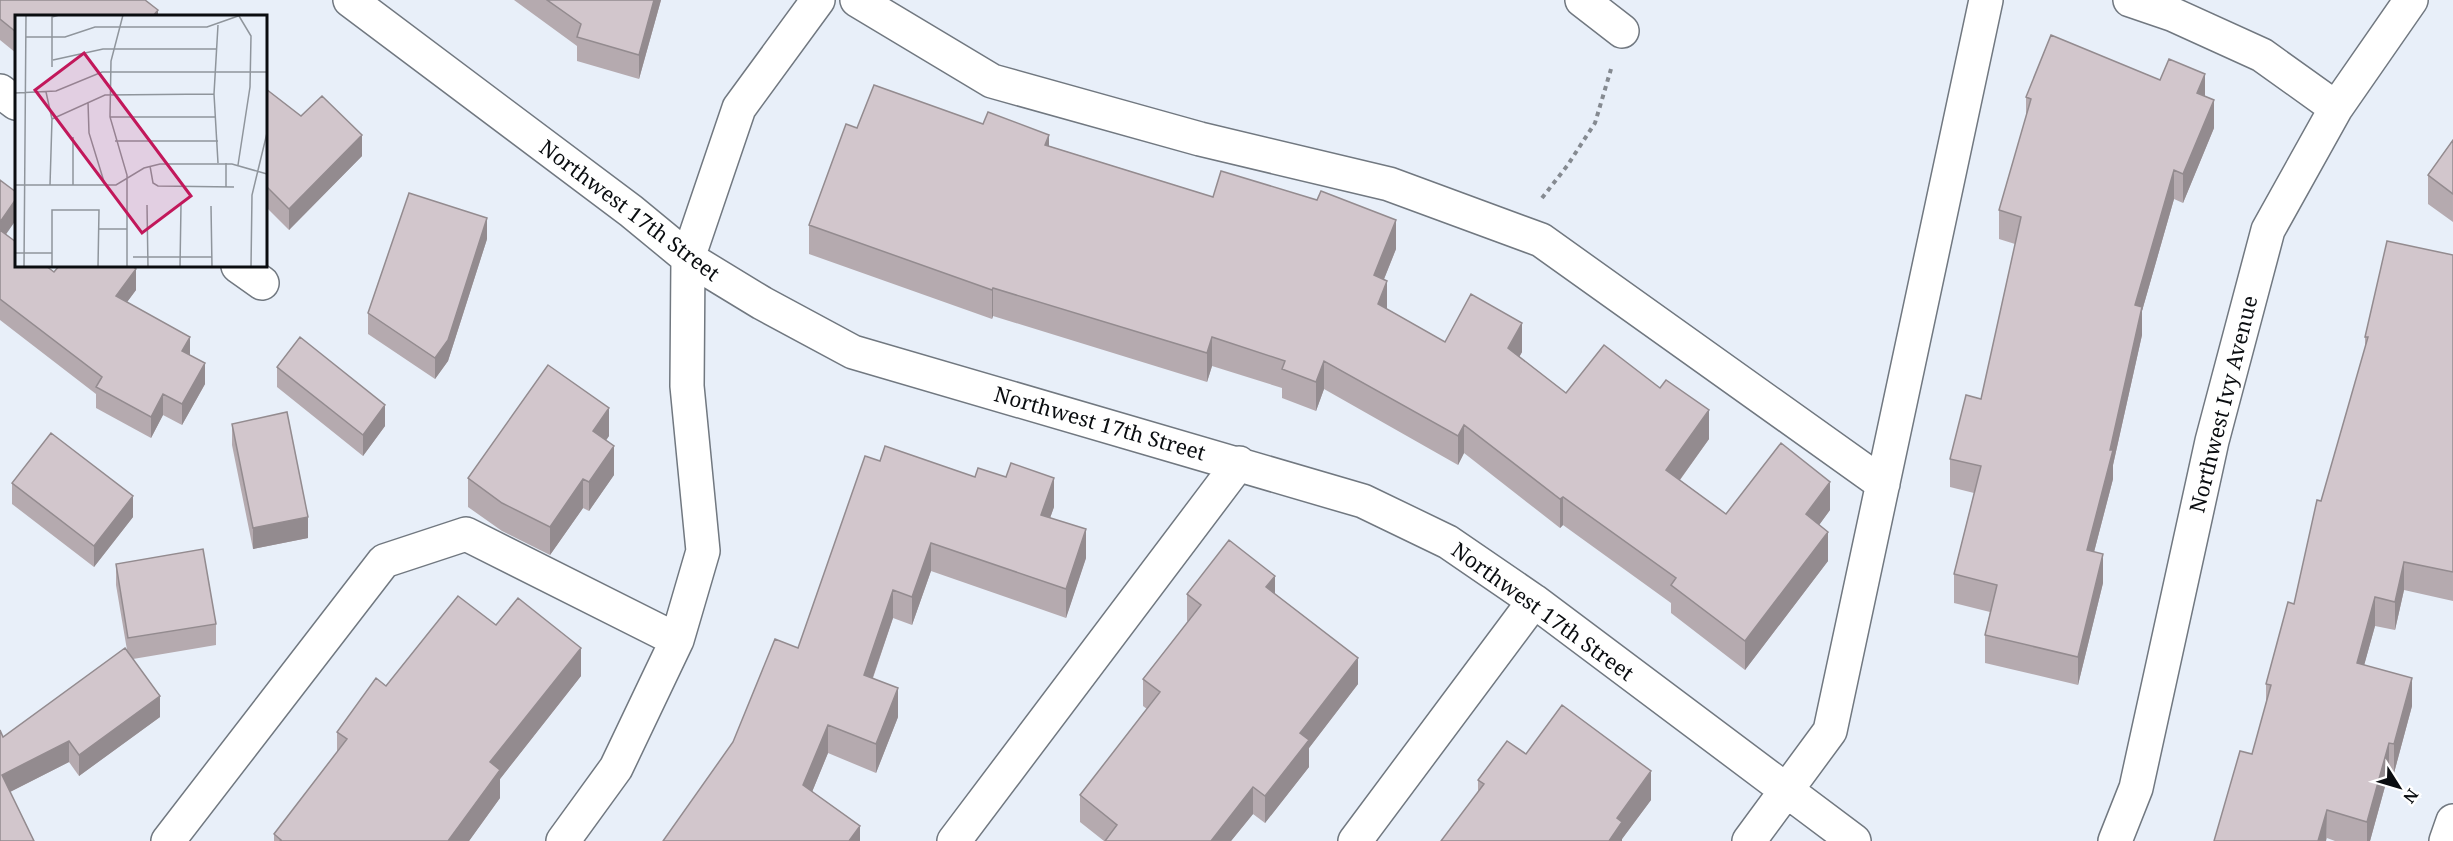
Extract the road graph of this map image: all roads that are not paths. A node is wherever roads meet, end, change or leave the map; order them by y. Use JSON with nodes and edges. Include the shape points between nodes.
{"nodes":[{"id":1,"x":350,"y":0,"type":"edge"},
{"id":2,"x":818,"y":0,"type":"edge"},
{"id":3,"x":857,"y":0,"type":"edge"},
{"id":4,"x":1582,"y":0,"type":"edge"},
{"id":5,"x":1986,"y":0,"type":"edge"},
{"id":6,"x":2130,"y":0,"type":"edge"},
{"id":7,"x":2411,"y":0,"type":"edge"},
{"id":8,"x":1622,"y":31,"type":"road end"},
{"id":9,"x":0,"y":91,"type":"edge"},
{"id":10,"x":15,"y":102,"type":"edge"},
{"id":11,"x":2336,"y":108,"type":"junction"},
{"id":12,"x":688,"y":258,"type":"junction"},
{"id":13,"x":1239,"y":463,"type":"junction"},
{"id":14,"x":1882,"y":484,"type":"junction"},
{"id":15,"x":1534,"y":601,"type":"junction"},
{"id":16,"x":677,"y":640,"type":"junction"},
{"id":17,"x":1787,"y":791,"type":"junction"},
{"id":18,"x":2453,"y":821,"type":"edge"},
{"id":19,"x":168,"y":841,"type":"edge"},
{"id":20,"x":563,"y":841,"type":"edge"},
{"id":21,"x":954,"y":841,"type":"edge"},
{"id":22,"x":1355,"y":841,"type":"edge"},
{"id":23,"x":1749,"y":841,"type":"edge"},
{"id":24,"x":1854,"y":841,"type":"edge"},
{"id":25,"x":2115,"y":841,"type":"edge"},
{"id":26,"x":2446,"y":841,"type":"edge"}],
"edges":[{"from":1,"to":12,"type":"street","name":"Northwest 17th Street"},
{"from":2,"to":12,"type":"street","via":[[739,108]]},
{"from":3,"to":14,"type":"street","via":[[992,81],[1200,139],[1389,184],[1541,240]]},
{"from":4,"to":8,"type":"street"},
{"from":5,"to":14,"type":"street"},
{"from":6,"to":11,"type":"street","via":[[2174,15],[2262,55]]},
{"from":7,"to":11,"type":"street","name":"Northwest Ivy Avenue"},
{"from":9,"to":10,"type":"street"},
{"from":11,"to":25,"type":"street","name":"Northwest Ivy Avenue","via":[[2268,230],[2212,441],[2136,788]]},
{"from":12,"to":13,"type":"street","name":"Northwest 17th Street","via":[[853,352]]},
{"from":12,"to":16,"type":"street","via":[[687,386],[703,551]]},
{"from":13,"to":15,"type":"street","name":"Northwest 17th Street","via":[[1364,501],[1448,542]]},
{"from":13,"to":21,"type":"street"},
{"from":14,"to":17,"type":"street","via":[[1830,731]]},
{"from":15,"to":17,"type":"street","name":"Northwest 17th Street"},
{"from":15,"to":22,"type":"street"},
{"from":16,"to":19,"type":"street","via":[[466,534],[384,561]]},
{"from":16,"to":20,"type":"street","via":[[616,768]]},
{"from":17,"to":23,"type":"street"},
{"from":17,"to":24,"type":"street","name":"Northwest 17th Street"},
{"from":18,"to":26,"type":"street"}]}
